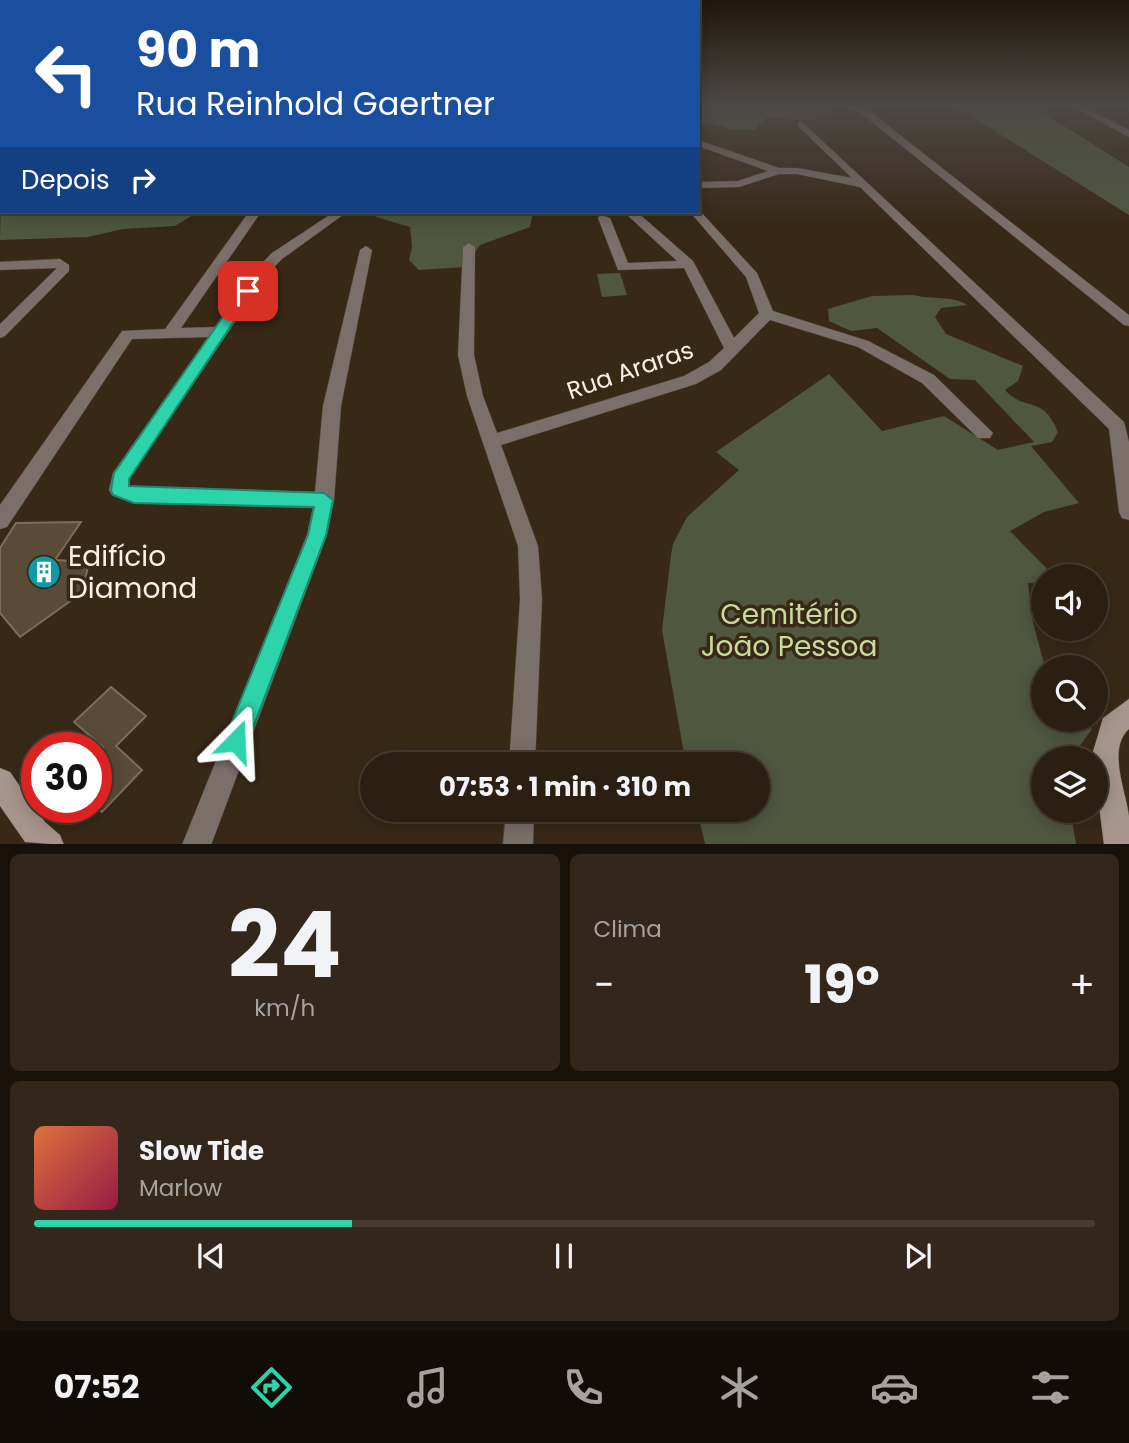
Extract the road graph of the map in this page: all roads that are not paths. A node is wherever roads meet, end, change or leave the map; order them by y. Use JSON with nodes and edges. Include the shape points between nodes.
{"nodes":[{"id":1,"x":702,"y":144,"type":"edge"},
{"id":2,"x":822,"y":144,"type":"edge"},
{"id":3,"x":906,"y":144,"type":"edge"},
{"id":4,"x":778,"y":172,"type":"junction"},
{"id":5,"x":863,"y":184,"type":"junction"},
{"id":6,"x":700,"y":185,"type":"edge"},
{"id":7,"x":254,"y":214,"type":"edge"},
{"id":8,"x":338,"y":214,"type":"edge"},
{"id":9,"x":631,"y":214,"type":"edge"},
{"id":10,"x":698,"y":214,"type":"edge"},
{"id":11,"x":604,"y":218,"type":"dead end"},
{"id":12,"x":469,"y":247,"type":"dead end"},
{"id":13,"x":366,"y":250,"type":"dead end"},
{"id":14,"x":688,"y":264,"type":"junction"},
{"id":15,"x":0,"y":266,"type":"edge"},
{"id":16,"x":767,"y":314,"type":"junction"},
{"id":17,"x":1129,"y":322,"type":"edge"},
{"id":18,"x":171,"y":331,"type":"junction"},
{"id":19,"x":218,"y":332,"type":"junction"},
{"id":20,"x":0,"y":333,"type":"edge"},
{"id":21,"x":732,"y":348,"type":"junction"},
{"id":22,"x":984,"y":433,"type":"dead end"},
{"id":23,"x":490,"y":442,"type":"junction"},
{"id":24,"x":324,"y":500,"type":"junction"},
{"id":25,"x":1129,"y":512,"type":"edge"},
{"id":26,"x":0,"y":520,"type":"edge"},
{"id":27,"x":1129,"y":712,"type":"edge"},
{"id":28,"x":523,"y":752,"type":"edge"},
{"id":29,"x":0,"y":782,"type":"edge"},
{"id":30,"x":519,"y":822,"type":"edge"},
{"id":31,"x":49,"y":844,"type":"edge"},
{"id":32,"x":196,"y":844,"type":"edge"},
{"id":33,"x":518,"y":844,"type":"edge"},
{"id":34,"x":1119,"y":844,"type":"edge"}],
"edges":[{"from":1,"to":4,"type":"street"},
{"from":2,"to":5,"type":"street"},
{"from":3,"to":17,"type":"street"},
{"from":4,"to":5,"type":"street","via":[[825,175]]},
{"from":4,"to":6,"type":"street","via":[[739,184]]},
{"from":5,"to":25,"type":"street","via":[[1118,427]]},
{"from":7,"to":18,"type":"street"},
{"from":8,"to":19,"type":"street","via":[[262,270]]},
{"from":9,"to":14,"type":"street"},
{"from":10,"to":16,"type":"street","via":[[752,275]]},
{"from":11,"to":14,"type":"street","via":[[623,267]]},
{"from":12,"to":23,"type":"street","via":[[466,355]]},
{"from":13,"to":24,"type":"street","via":[[332,406]]},
{"from":14,"to":21,"type":"street"},
{"from":15,"to":20,"type":"street","via":[[60,263],[64,268]]},
{"from":16,"to":21,"type":"street","name":"Rua Araras"},
{"from":16,"to":22,"type":"street","via":[[863,344],[929,379]]},
{"from":18,"to":19,"type":"street"},
{"from":18,"to":26,"type":"street","via":[[127,334]]},
{"from":19,"to":24,"type":"street","via":[[120,478],[120,490],[134,495]]},
{"from":21,"to":23,"type":"street","name":"Rua Araras","via":[[715,366],[690,380]]},
{"from":23,"to":28,"type":"street","via":[[528,546],[531,599]]},
{"from":24,"to":32,"type":"street","via":[[317,535]]},
{"from":27,"to":34,"type":"main road","via":[[1112,727],[1105,755]]},
{"from":29,"to":31,"type":"main road"},
{"from":30,"to":33,"type":"street"}]}
